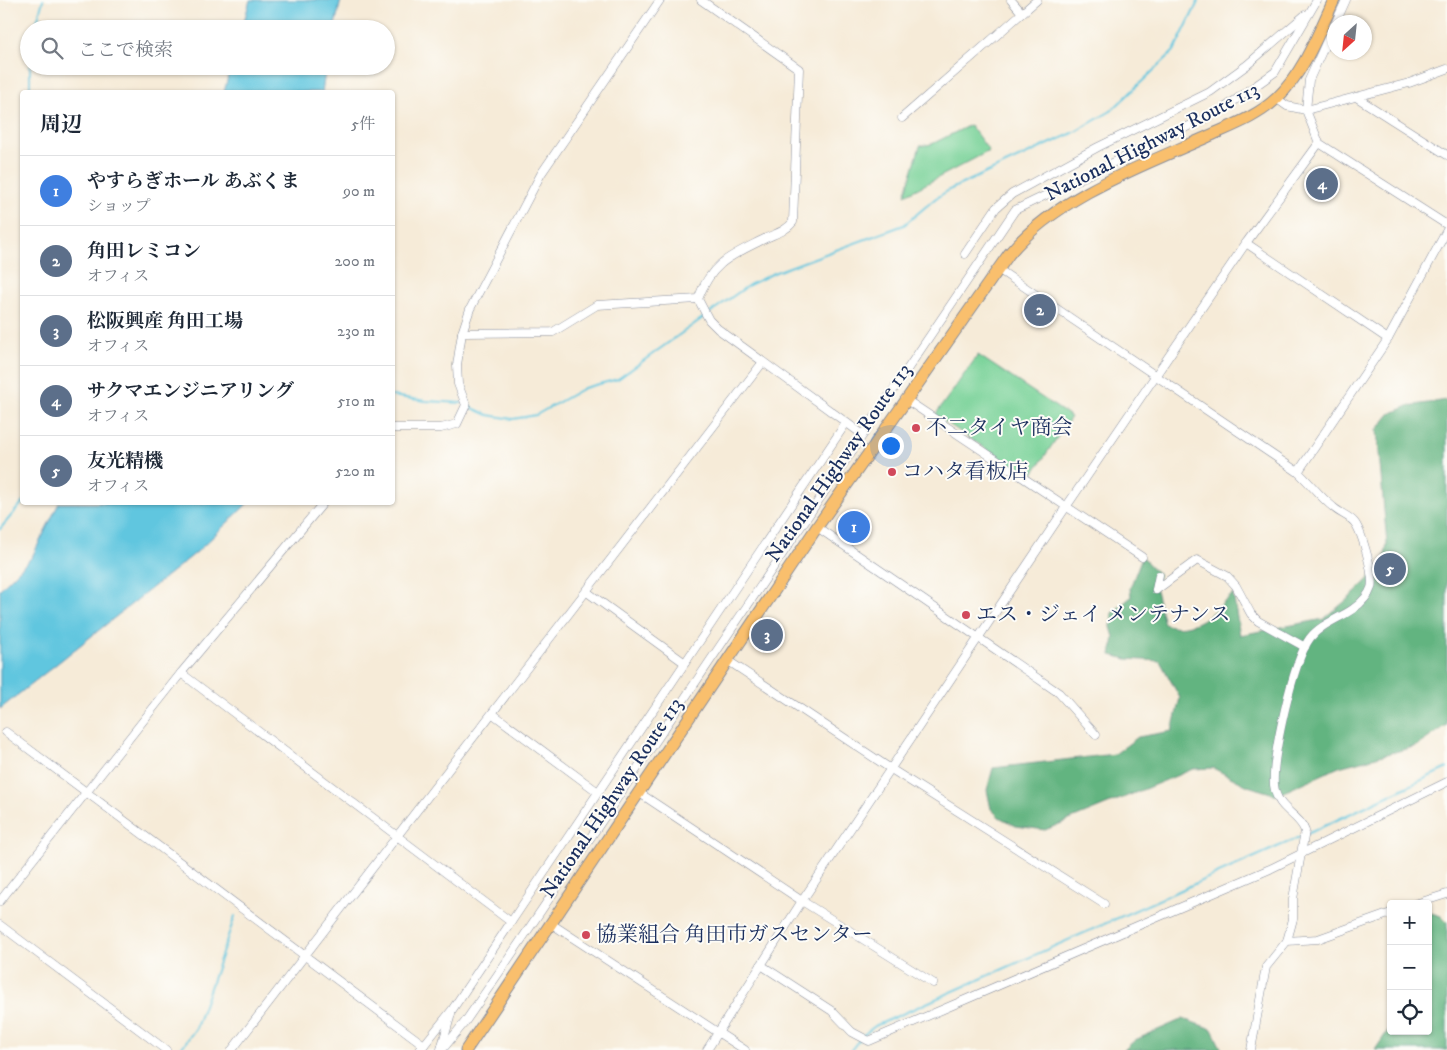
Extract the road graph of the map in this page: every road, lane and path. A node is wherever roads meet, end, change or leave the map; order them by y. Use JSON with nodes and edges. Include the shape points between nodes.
{"nodes":[{"id":1,"x":660,"y":0,"type":"edge"},
{"id":2,"x":701,"y":0,"type":"edge"},
{"id":3,"x":1011,"y":0,"type":"edge"},
{"id":4,"x":1037,"y":0,"type":"edge"},
{"id":5,"x":1316,"y":0,"type":"edge"},
{"id":6,"x":1342,"y":1,"type":"edge"},
{"id":7,"x":1312,"y":9,"type":"junction"},
{"id":8,"x":1022,"y":13,"type":"junction"},
{"id":9,"x":1338,"y":15,"type":"edge"},
{"id":10,"x":1327,"y":41,"type":"edge"},
{"id":11,"x":1447,"y":69,"type":"edge"},
{"id":12,"x":1356,"y":97,"type":"junction"},
{"id":13,"x":1276,"y":98,"type":"junction"},
{"id":14,"x":1306,"y":110,"type":"junction"},
{"id":15,"x":902,"y":118,"type":"dead end"},
{"id":16,"x":1319,"y":143,"type":"junction"},
{"id":17,"x":1447,"y":154,"type":"edge"},
{"id":18,"x":1447,"y":225,"type":"edge"},
{"id":19,"x":1447,"y":230,"type":"edge"},
{"id":20,"x":1246,"y":243,"type":"junction"},
{"id":21,"x":965,"y":254,"type":"dead end"},
{"id":22,"x":998,"y":268,"type":"junction"},
{"id":23,"x":698,"y":299,"type":"junction"},
{"id":24,"x":462,"y":333,"type":"junction"},
{"id":25,"x":1388,"y":339,"type":"junction"},
{"id":26,"x":763,"y":362,"type":"junction"},
{"id":27,"x":1155,"y":375,"type":"junction"},
{"id":28,"x":905,"y":399,"type":"junction"},
{"id":29,"x":846,"y":423,"type":"junction"},
{"id":30,"x":395,"y":428,"type":"edge"},
{"id":31,"x":862,"y":434,"type":"junction"},
{"id":32,"x":1298,"y":472,"type":"junction"},
{"id":33,"x":321,"y":505,"type":"edge"},
{"id":34,"x":1066,"y":506,"type":"junction"},
{"id":35,"x":817,"y":527,"type":"junction"},
{"id":36,"x":1142,"y":557,"type":"dead end"},
{"id":37,"x":1159,"y":575,"type":"dead end"},
{"id":38,"x":587,"y":592,"type":"junction"},
{"id":39,"x":979,"y":637,"type":"junction"},
{"id":40,"x":1305,"y":648,"type":"junction"},
{"id":41,"x":727,"y":660,"type":"junction"},
{"id":42,"x":685,"y":663,"type":"junction"},
{"id":43,"x":181,"y":673,"type":"junction"},
{"id":44,"x":493,"y":714,"type":"junction"},
{"id":45,"x":6,"y":732,"type":"dead end"},
{"id":46,"x":1096,"y":735,"type":"dead end"},
{"id":47,"x":891,"y":769,"type":"junction"},
{"id":48,"x":1447,"y":782,"type":"edge"},
{"id":49,"x":87,"y":791,"type":"junction"},
{"id":50,"x":598,"y":792,"type":"junction"},
{"id":51,"x":638,"y":792,"type":"junction"},
{"id":52,"x":397,"y":837,"type":"junction"},
{"id":53,"x":1299,"y":856,"type":"junction"},
{"id":54,"x":1447,"y":894,"type":"edge"},
{"id":55,"x":1428,"y":900,"type":"edge"},
{"id":56,"x":0,"y":901,"type":"edge"},
{"id":57,"x":802,"y":901,"type":"junction"},
{"id":58,"x":1104,"y":904,"type":"dead end"},
{"id":59,"x":1387,"y":913,"type":"edge"},
{"id":60,"x":511,"y":922,"type":"junction"},
{"id":61,"x":550,"y":924,"type":"junction"},
{"id":62,"x":0,"y":925,"type":"edge"},
{"id":63,"x":1286,"y":941,"type":"junction"},
{"id":64,"x":306,"y":955,"type":"junction"},
{"id":65,"x":761,"y":965,"type":"junction"},
{"id":66,"x":933,"y":983,"type":"dead end"},
{"id":67,"x":452,"y":1010,"type":"junction"},
{"id":68,"x":719,"y":1032,"type":"junction"},
{"id":69,"x":422,"y":1047,"type":"edge"},
{"id":70,"x":166,"y":1050,"type":"edge"},
{"id":71,"x":232,"y":1050,"type":"edge"},
{"id":72,"x":441,"y":1050,"type":"edge"},
{"id":73,"x":466,"y":1050,"type":"edge"},
{"id":74,"x":707,"y":1050,"type":"edge"},
{"id":75,"x":745,"y":1050,"type":"edge"},
{"id":76,"x":1251,"y":1050,"type":"edge"}],
"edges":[{"from":1,"to":24,"type":"street","via":[[541,174],[470,309]]},
{"from":2,"to":23,"type":"street","via":[[799,69],[793,222],[782,232],[717,266],[710,273]]},
{"from":3,"to":8,"type":"street"},
{"from":4,"to":8,"type":"street"},
{"from":5,"to":7,"type":"street"},
{"from":6,"to":9,"type":"street"},
{"from":6,"to":13,"type":"highway","name":"National Highway Route 113","via":[[1302,65]]},
{"from":7,"to":21,"type":"street","via":[[1248,65],[1210,92],[1012,194],[996,208]]},
{"from":7,"to":31,"type":"street","via":[[1275,72],[1220,111],[1016,210]]},
{"from":8,"to":15,"type":"street"},
{"from":10,"to":14,"type":"street","via":[[1309,80]]},
{"from":11,"to":12,"type":"street","via":[[1409,84]]},
{"from":12,"to":14,"type":"street"},
{"from":12,"to":17,"type":"street"},
{"from":13,"to":14,"type":"street","via":[[1288,106]]},
{"from":13,"to":22,"type":"highway","name":"National Highway Route 113","via":[[1254,115],[1057,209],[1019,242]]},
{"from":14,"to":16,"type":"street"},
{"from":16,"to":18,"type":"street"},
{"from":16,"to":20,"type":"street"},
{"from":19,"to":25,"type":"street"},
{"from":20,"to":25,"type":"street"},
{"from":20,"to":27,"type":"street"},
{"from":22,"to":27,"type":"street"},
{"from":22,"to":28,"type":"highway","name":"National Highway Route 113"},
{"from":23,"to":24,"type":"street","via":[[597,305],[553,332]]},
{"from":23,"to":26,"type":"street","via":[[718,329]]},
{"from":24,"to":30,"type":"street","via":[[458,384],[466,405],[457,424],[441,428]]},
{"from":25,"to":32,"type":"street"},
{"from":26,"to":29,"type":"street"},
{"from":26,"to":38,"type":"street"},
{"from":27,"to":32,"type":"street"},
{"from":27,"to":34,"type":"street"},
{"from":28,"to":34,"type":"street"},
{"from":28,"to":35,"type":"highway","name":"National Highway Route 113"},
{"from":29,"to":31,"type":"street"},
{"from":29,"to":42,"type":"street"},
{"from":31,"to":72,"type":"street","via":[[507,961],[465,1022]]},
{"from":32,"to":40,"type":"street","via":[[1333,508],[1354,522],[1371,572],[1372,588],[1348,613],[1320,628]]},
{"from":33,"to":43,"type":"street"},
{"from":34,"to":36,"type":"street"},
{"from":34,"to":39,"type":"street"},
{"from":35,"to":39,"type":"street"},
{"from":35,"to":41,"type":"highway","name":"National Highway Route 113"},
{"from":37,"to":40,"type":"street","via":[[1156,590],[1197,560],[1220,571],[1236,586],[1258,621]]},
{"from":38,"to":42,"type":"street"},
{"from":38,"to":44,"type":"street"},
{"from":39,"to":46,"type":"street","via":[[1059,693]]},
{"from":39,"to":47,"type":"street"},
{"from":40,"to":53,"type":"street","via":[[1294,671],[1274,774],[1282,806],[1305,831]]},
{"from":41,"to":47,"type":"street"},
{"from":41,"to":51,"type":"highway","name":"National Highway Route 113"},
{"from":42,"to":50,"type":"street"},
{"from":43,"to":49,"type":"street"},
{"from":43,"to":52,"type":"street"},
{"from":44,"to":50,"type":"street"},
{"from":44,"to":52,"type":"street"},
{"from":45,"to":49,"type":"street"},
{"from":47,"to":57,"type":"street"},
{"from":47,"to":58,"type":"street"},
{"from":48,"to":53,"type":"street"},
{"from":49,"to":56,"type":"street"},
{"from":49,"to":64,"type":"street"},
{"from":50,"to":60,"type":"street"},
{"from":51,"to":57,"type":"street"},
{"from":51,"to":61,"type":"highway","name":"National Highway Route 113"},
{"from":52,"to":60,"type":"street"},
{"from":52,"to":64,"type":"street"},
{"from":53,"to":63,"type":"street","via":[[1293,899],[1294,919]]},
{"from":53,"to":65,"type":"street","via":[[869,1041],[852,1032],[832,1011]]},
{"from":54,"to":55,"type":"street"},
{"from":57,"to":65,"type":"street"},
{"from":57,"to":66,"type":"street"},
{"from":59,"to":63,"type":"street","via":[[1318,939]]},
{"from":60,"to":67,"type":"street"},
{"from":61,"to":68,"type":"street"},
{"from":61,"to":73,"type":"highway","name":"National Highway Route 113"},
{"from":62,"to":70,"type":"street"},
{"from":63,"to":76,"type":"street","via":[[1266,967]]},
{"from":64,"to":69,"type":"street"},
{"from":64,"to":71,"type":"street"},
{"from":65,"to":68,"type":"street"},
{"from":67,"to":69,"type":"street"},
{"from":67,"to":72,"type":"street"},
{"from":68,"to":74,"type":"street"},
{"from":68,"to":75,"type":"street"}]}
